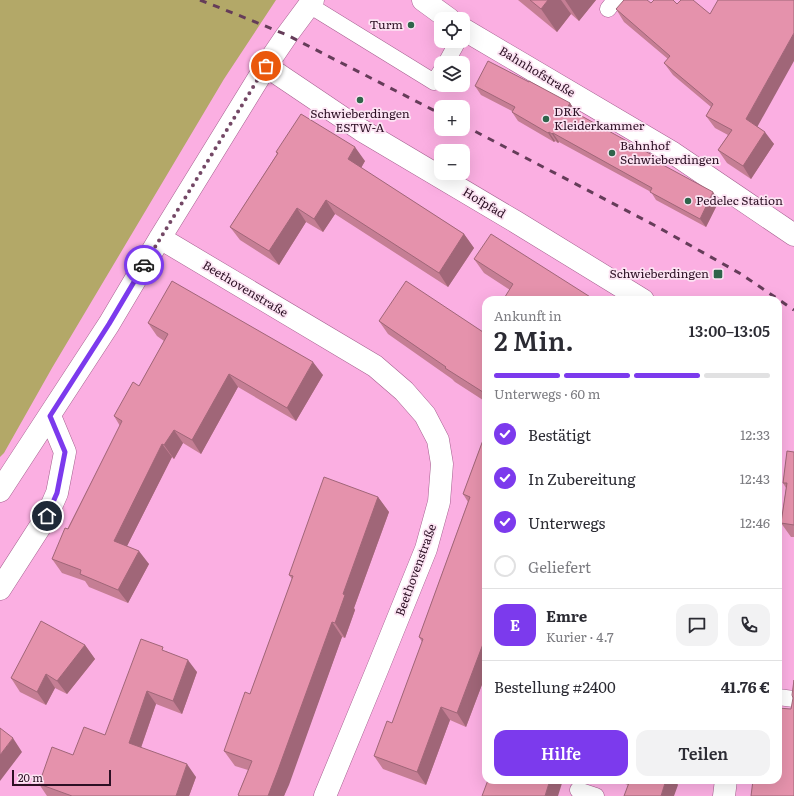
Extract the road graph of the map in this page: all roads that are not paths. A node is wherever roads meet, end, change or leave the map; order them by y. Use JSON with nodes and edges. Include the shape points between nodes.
{"nodes":[{"id":1,"x":423,"y":0,"type":"edge"},
{"id":2,"x":311,"y":2,"type":"edge"},
{"id":3,"x":438,"y":12,"type":"edge"},
{"id":4,"x":470,"y":35,"type":"edge"},
{"id":5,"x":266,"y":66,"type":"junction"},
{"id":6,"x":434,"y":82,"type":"edge"},
{"id":7,"x":794,"y":235,"type":"edge"},
{"id":8,"x":160,"y":238,"type":"junction"},
{"id":9,"x":636,"y":296,"type":"edge"},
{"id":10,"x":50,"y":416,"type":"junction"},
{"id":11,"x":0,"y":492,"type":"edge"},
{"id":12,"x":0,"y":589,"type":"edge"},
{"id":13,"x":782,"y":698,"type":"edge"},
{"id":14,"x":794,"y":699,"type":"edge"},
{"id":15,"x":782,"y":710,"type":"edge"},
{"id":16,"x":794,"y":712,"type":"edge"},
{"id":17,"x":726,"y":784,"type":"edge"},
{"id":18,"x":578,"y":790,"type":"dead end"},
{"id":19,"x":325,"y":796,"type":"edge"},
{"id":20,"x":596,"y":796,"type":"edge"},
{"id":21,"x":724,"y":796,"type":"edge"}],
"edges":[{"from":1,"to":3,"type":"street","name":"Bahnhofstraße"},
{"from":2,"to":5,"type":"street"},
{"from":2,"to":6,"type":"lane"},
{"from":4,"to":7,"type":"street","name":"Bahnhofstraße","via":[[497,48],[673,153]]},
{"from":5,"to":8,"type":"street"},
{"from":5,"to":9,"type":"street","name":"Hofpfad","via":[[361,130]]},
{"from":8,"to":10,"type":"street"},
{"from":8,"to":19,"type":"street","name":"Beethovenstraße","via":[[375,366],[404,391],[425,415],[438,440],[442,464],[439,502],[426,549]]},
{"from":10,"to":11,"type":"street"},
{"from":10,"to":12,"type":"street","via":[[65,452],[57,493],[47,516]]},
{"from":13,"to":14,"type":"lane"},
{"from":15,"to":16,"type":"lane"},
{"from":17,"to":21,"type":"street"},
{"from":18,"to":20,"type":"lane"}]}
